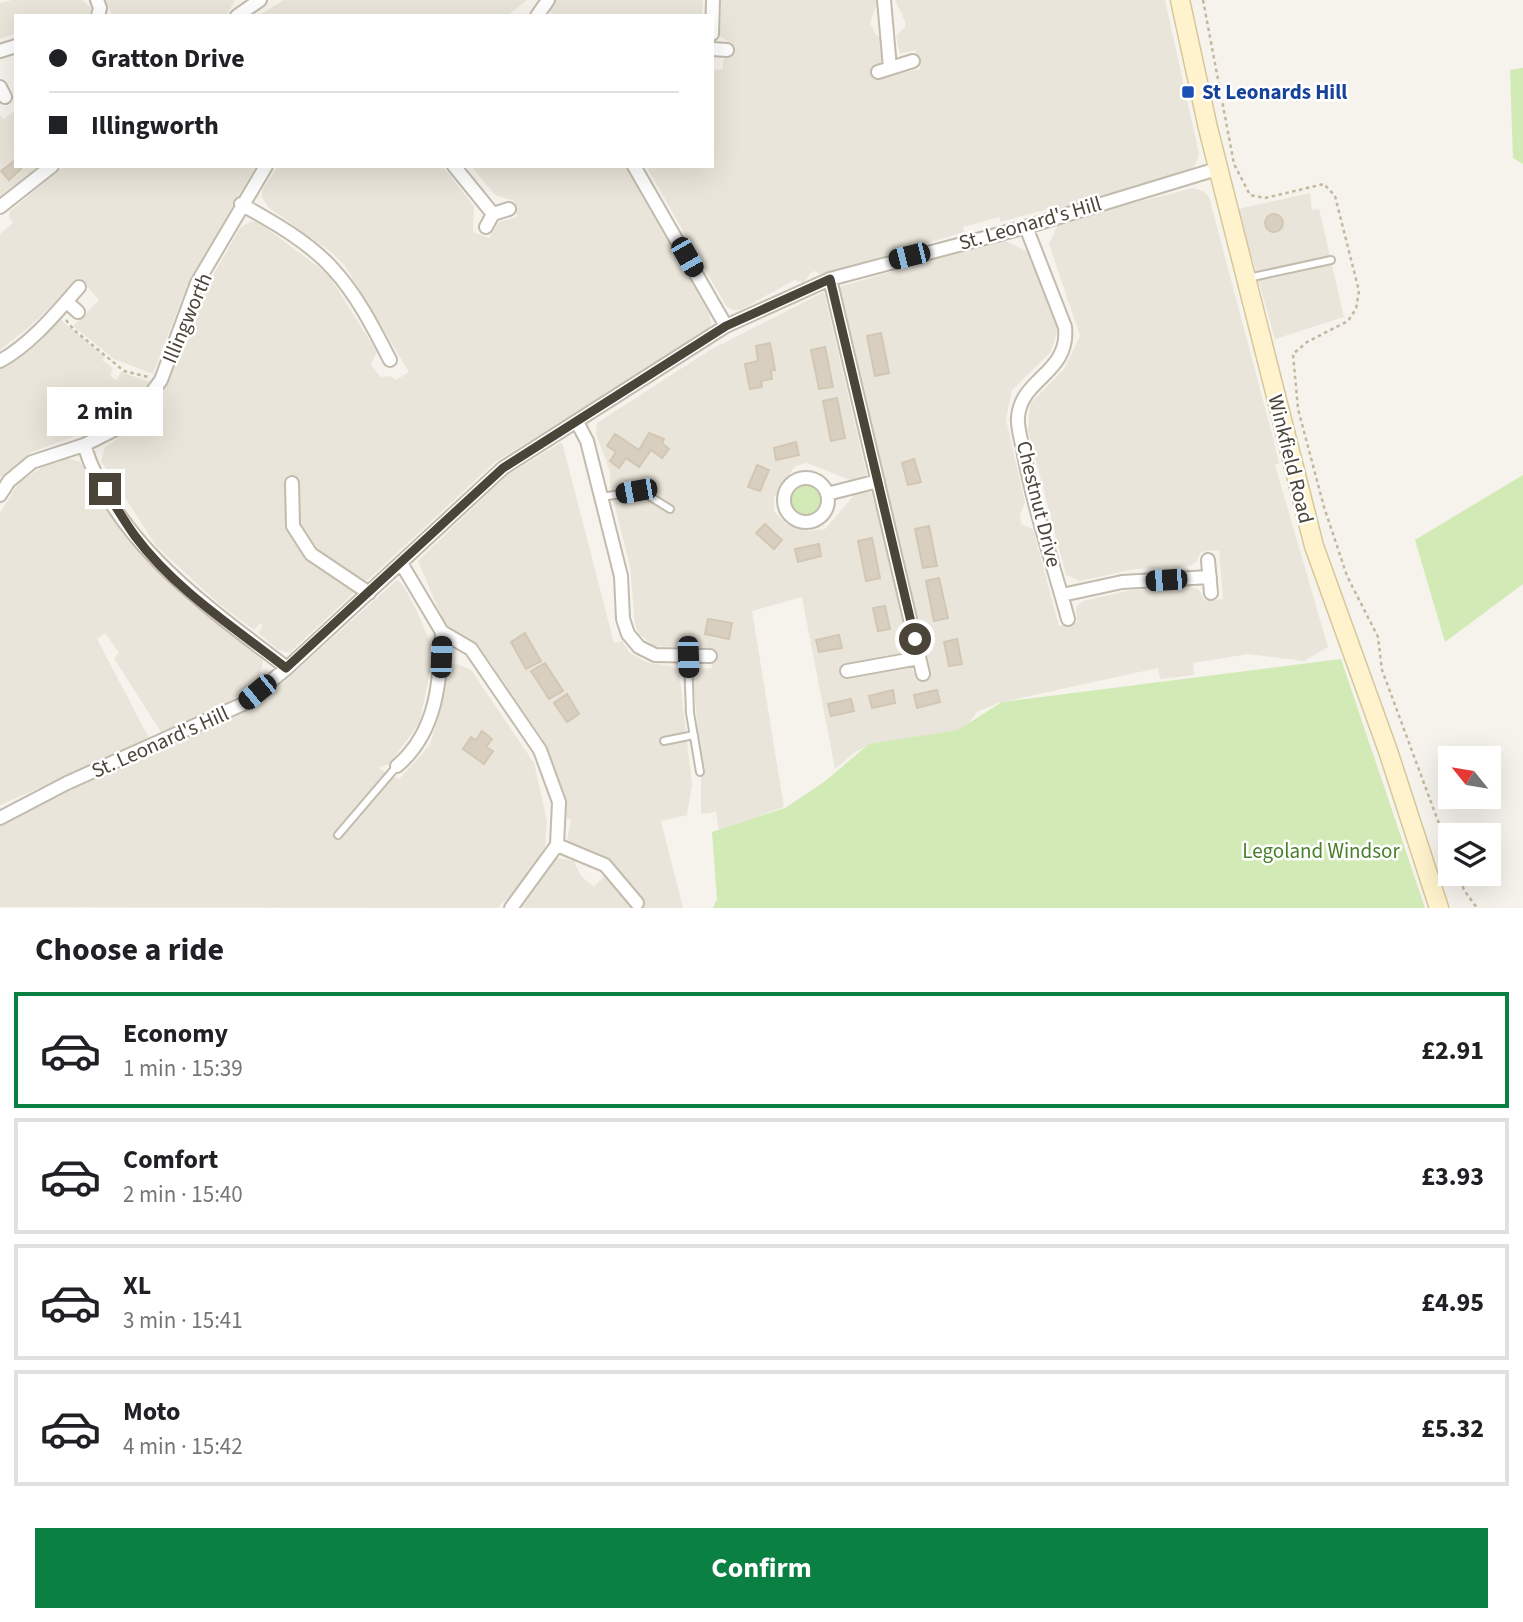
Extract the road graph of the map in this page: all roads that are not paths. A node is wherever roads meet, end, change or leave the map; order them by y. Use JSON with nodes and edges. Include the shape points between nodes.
{"nodes":[{"id":1,"x":884,"y":0,"type":"edge"},
{"id":2,"x":1181,"y":0,"type":"edge"},
{"id":3,"x":252,"y":2,"type":"edge"},
{"id":4,"x":239,"y":14,"type":"edge"},
{"id":5,"x":714,"y":49,"type":"edge"},
{"id":6,"x":727,"y":50,"type":"dead end"},
{"id":7,"x":913,"y":61,"type":"dead end"},
{"id":8,"x":49,"y":168,"type":"edge"},
{"id":9,"x":265,"y":168,"type":"edge"},
{"id":10,"x":456,"y":168,"type":"edge"},
{"id":11,"x":635,"y":168,"type":"edge"},
{"id":12,"x":1220,"y":168,"type":"junction"},
{"id":13,"x":242,"y":204,"type":"junction"},
{"id":14,"x":0,"y":207,"type":"edge"},
{"id":15,"x":509,"y":209,"type":"dead end"},
{"id":16,"x":493,"y":214,"type":"junction"},
{"id":17,"x":486,"y":227,"type":"dead end"},
{"id":18,"x":1026,"y":227,"type":"junction"},
{"id":19,"x":1331,"y":260,"type":"dead end"},
{"id":20,"x":830,"y":279,"type":"junction"},
{"id":21,"x":1246,"y":279,"type":"junction"},
{"id":22,"x":79,"y":287,"type":"dead end"},
{"id":23,"x":63,"y":306,"type":"junction"},
{"id":24,"x":78,"y":312,"type":"dead end"},
{"id":25,"x":726,"y":326,"type":"junction"},
{"id":26,"x":390,"y":360,"type":"dead end"},
{"id":27,"x":0,"y":361,"type":"edge"},
{"id":28,"x":577,"y":422,"type":"junction"},
{"id":29,"x":84,"y":445,"type":"junction"},
{"id":30,"x":878,"y":481,"type":"junction"},
{"id":31,"x":292,"y":483,"type":"dead end"},
{"id":32,"x":827,"y":494,"type":"dead end"},
{"id":33,"x":0,"y":495,"type":"edge"},
{"id":34,"x":600,"y":498,"type":"junction"},
{"id":35,"x":670,"y":509,"type":"dead end"},
{"id":36,"x":1208,"y":560,"type":"dead end"},
{"id":37,"x":401,"y":563,"type":"junction"},
{"id":38,"x":1210,"y":577,"type":"junction"},
{"id":39,"x":369,"y":593,"type":"junction"},
{"id":40,"x":1211,"y":593,"type":"dead end"},
{"id":41,"x":1062,"y":595,"type":"junction"},
{"id":42,"x":1068,"y":619,"type":"dead end"},
{"id":43,"x":442,"y":632,"type":"junction"},
{"id":44,"x":710,"y":656,"type":"dead end"},
{"id":45,"x":688,"y":657,"type":"junction"},
{"id":46,"x":919,"y":658,"type":"junction"},
{"id":47,"x":286,"y":668,"type":"junction"},
{"id":48,"x":848,"y":671,"type":"dead end"},
{"id":49,"x":923,"y":674,"type":"dead end"},
{"id":50,"x":694,"y":735,"type":"junction"},
{"id":51,"x":664,"y":741,"type":"dead end"},
{"id":52,"x":397,"y":766,"type":"joint"},
{"id":53,"x":700,"y":772,"type":"dead end"},
{"id":54,"x":0,"y":818,"type":"edge"},
{"id":55,"x":338,"y":835,"type":"dead end"},
{"id":56,"x":557,"y":845,"type":"junction"},
{"id":57,"x":637,"y":903,"type":"dead end"},
{"id":58,"x":510,"y":908,"type":"edge"},
{"id":59,"x":1439,"y":908,"type":"edge"}],
"edges":[{"from":1,"to":7,"type":"street","via":[[884,70]]},
{"from":2,"to":12,"type":"main road","name":"Winkfield Road"},
{"from":3,"to":4,"type":"street"},
{"from":5,"to":6,"type":"street"},
{"from":8,"to":14,"type":"street"},
{"from":9,"to":13,"type":"street","name":"Illingworth"},
{"from":10,"to":16,"type":"street"},
{"from":11,"to":25,"type":"street"},
{"from":12,"to":18,"type":"street","name":"St. Leonard's Hill"},
{"from":12,"to":21,"type":"main road","name":"Winkfield Road"},
{"from":13,"to":26,"type":"street","via":[[281,226],[333,268],[369,319]]},
{"from":13,"to":29,"type":"street","name":"Illingworth","via":[[197,283],[161,380],[130,422]]},
{"from":15,"to":16,"type":"street"},
{"from":16,"to":17,"type":"street"},
{"from":18,"to":20,"type":"street","name":"St. Leonard's Hill"},
{"from":18,"to":41,"type":"street","name":"Chestnut Drive","via":[[1065,327],[1061,358],[1029,389],[1018,416],[1027,475]]},
{"from":19,"to":21,"type":"lane"},
{"from":20,"to":25,"type":"street","name":"St. Leonard's Hill"},
{"from":20,"to":30,"type":"street"},
{"from":21,"to":59,"type":"main road","name":"Winkfield Road","via":[[1321,572],[1388,751]]},
{"from":22,"to":23,"type":"street"},
{"from":23,"to":24,"type":"street"},
{"from":23,"to":27,"type":"street"},
{"from":25,"to":28,"type":"street","name":"St. Leonard's Hill"},
{"from":28,"to":34,"type":"street","via":[[587,441]]},
{"from":28,"to":37,"type":"street","name":"St. Leonard's Hill","via":[[503,468]]},
{"from":29,"to":33,"type":"street","name":"Illingworth","via":[[32,462]]},
{"from":29,"to":47,"type":"street","via":[[90,466],[157,561]]},
{"from":30,"to":32,"type":"street"},
{"from":30,"to":46,"type":"street"},
{"from":31,"to":39,"type":"street","via":[[293,526],[311,554]]},
{"from":34,"to":35,"type":"lane","via":[[641,491]]},
{"from":34,"to":45,"type":"street","via":[[621,576],[628,634],[647,652]]},
{"from":36,"to":38,"type":"street"},
{"from":37,"to":39,"type":"street","name":"St. Leonard's Hill"},
{"from":37,"to":43,"type":"street"},
{"from":38,"to":40,"type":"street"},
{"from":38,"to":41,"type":"street","name":"Chestnut Drive","via":[[1122,582]]},
{"from":39,"to":47,"type":"street","name":"St. Leonard's Hill"},
{"from":41,"to":42,"type":"street","name":"Chestnut Drive"},
{"from":43,"to":52,"type":"street","via":[[440,681],[426,729],[419,744]]},
{"from":43,"to":56,"type":"street","via":[[471,649],[540,750],[559,802]]},
{"from":44,"to":45,"type":"street"},
{"from":45,"to":50,"type":"lane"},
{"from":46,"to":48,"type":"street"},
{"from":46,"to":49,"type":"street"},
{"from":47,"to":54,"type":"street","name":"St. Leonard's Hill","via":[[243,704]]},
{"from":50,"to":51,"type":"lane"},
{"from":50,"to":53,"type":"lane"},
{"from":52,"to":55,"type":"lane"},
{"from":56,"to":57,"type":"street","via":[[605,865]]},
{"from":56,"to":58,"type":"street"}]}
